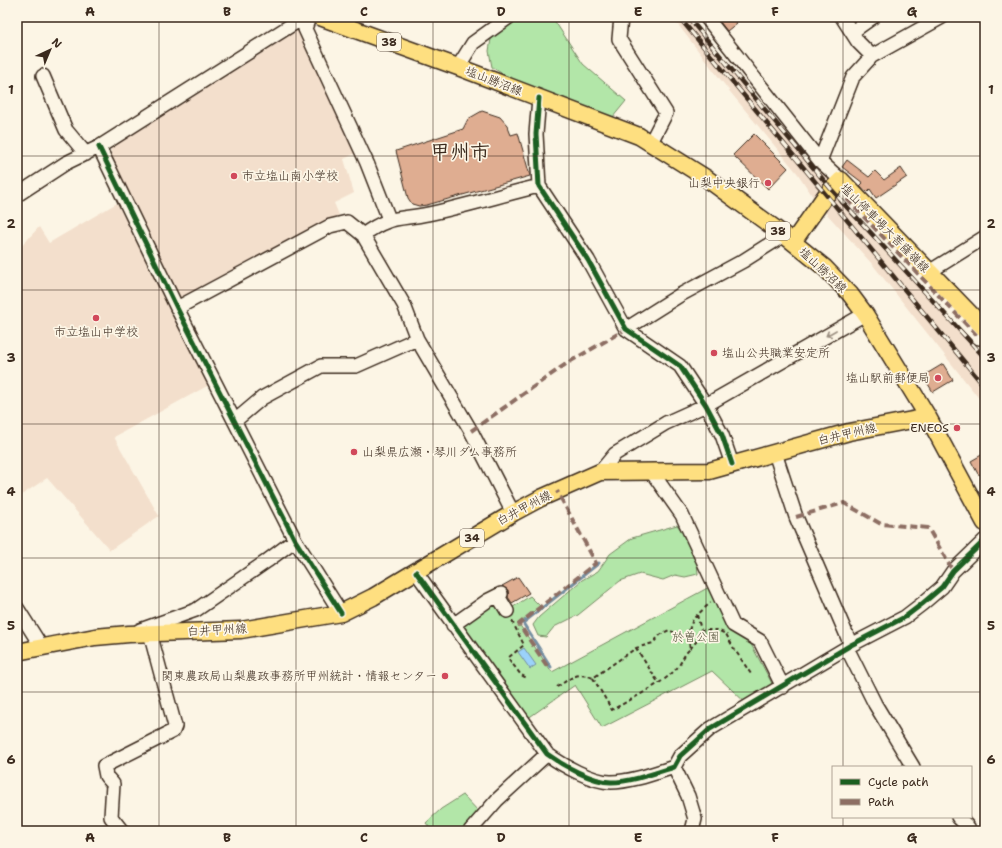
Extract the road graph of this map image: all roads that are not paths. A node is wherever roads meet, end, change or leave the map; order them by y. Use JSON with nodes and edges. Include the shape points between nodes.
{"nodes":[{"id":1,"x":304,"y":17,"type":"edge"},
{"id":2,"x":309,"y":17,"type":"edge"},
{"id":3,"x":320,"y":17,"type":"edge"},
{"id":4,"x":509,"y":17,"type":"edge"},
{"id":5,"x":621,"y":17,"type":"edge"},
{"id":6,"x":706,"y":17,"type":"edge"},
{"id":7,"x":842,"y":17,"type":"edge"},
{"id":8,"x":873,"y":17,"type":"edge"},
{"id":9,"x":942,"y":17,"type":"edge"},
{"id":10,"x":852,"y":32,"type":"junction"},
{"id":11,"x":872,"y":56,"type":"junction"},
{"id":12,"x":458,"y":67,"type":"junction"},
{"id":13,"x":43,"y":76,"type":"dead end"},
{"id":14,"x":539,"y":98,"type":"junction"},
{"id":15,"x":651,"y":142,"type":"junction"},
{"id":16,"x":99,"y":147,"type":"junction"},
{"id":17,"x":86,"y":154,"type":"junction"},
{"id":18,"x":820,"y":162,"type":"junction"},
{"id":19,"x":846,"y":184,"type":"junction"},
{"id":20,"x":539,"y":186,"type":"junction"},
{"id":21,"x":17,"y":194,"type":"edge"},
{"id":22,"x":389,"y":219,"type":"junction"},
{"id":23,"x":363,"y":235,"type":"junction"},
{"id":24,"x":985,"y":237,"type":"edge"},
{"id":25,"x":789,"y":239,"type":"junction"},
{"id":26,"x":930,"y":272,"type":"junction"},
{"id":27,"x":177,"y":308,"type":"junction"},
{"id":28,"x":865,"y":314,"type":"junction"},
{"id":29,"x":626,"y":329,"type":"junction"},
{"id":30,"x":982,"y":334,"type":"edge"},
{"id":31,"x":417,"y":339,"type":"junction"},
{"id":32,"x":706,"y":405,"type":"junction"},
{"id":33,"x":928,"y":417,"type":"junction"},
{"id":34,"x":236,"y":420,"type":"junction"},
{"id":35,"x":775,"y":453,"type":"junction"},
{"id":36,"x":732,"y":464,"type":"junction"},
{"id":37,"x":650,"y":471,"type":"junction"},
{"id":38,"x":600,"y":472,"type":"junction"},
{"id":39,"x":513,"y":513,"type":"junction"},
{"id":40,"x":985,"y":523,"type":"edge"},
{"id":41,"x":295,"y":540,"type":"junction"},
{"id":42,"x":985,"y":540,"type":"edge"},
{"id":43,"x":416,"y":572,"type":"junction"},
{"id":44,"x":17,"y":608,"type":"edge"},
{"id":45,"x":507,"y":611,"type":"road end"},
{"id":46,"x":341,"y":613,"type":"junction"},
{"id":47,"x":453,"y":625,"type":"junction"},
{"id":48,"x":150,"y":633,"type":"junction"},
{"id":49,"x":129,"y":634,"type":"junction"},
{"id":50,"x":41,"y":646,"type":"junction"},
{"id":51,"x":849,"y":646,"type":"junction"},
{"id":52,"x":17,"y":652,"type":"edge"},
{"id":53,"x":783,"y":687,"type":"junction"},
{"id":54,"x":547,"y":754,"type":"junction"},
{"id":55,"x":912,"y":766,"type":"edge"},
{"id":56,"x":674,"y":767,"type":"junction"},
{"id":57,"x":959,"y":818,"type":"edge"},
{"id":58,"x":122,"y":831,"type":"edge"},
{"id":59,"x":470,"y":831,"type":"edge"},
{"id":60,"x":692,"y":831,"type":"edge"},
{"id":61,"x":967,"y":831,"type":"edge"}],
"edges":[{"from":1,"to":16,"type":"street"},
{"from":2,"to":22,"type":"street","via":[[305,29],[367,163]]},
{"from":3,"to":12,"type":"main road","number":"38"},
{"from":4,"to":12,"type":"street","via":[[472,43]]},
{"from":5,"to":15,"type":"street","via":[[619,38],[666,113]]},
{"from":6,"to":18,"type":"street"},
{"from":7,"to":10,"type":"street"},
{"from":8,"to":10,"type":"street"},
{"from":9,"to":11,"type":"street"},
{"from":10,"to":11,"type":"street"},
{"from":11,"to":18,"type":"street","via":[[852,77]]},
{"from":12,"to":14,"type":"main road","name":"塩山勝沼線","number":"38"},
{"from":13,"to":17,"type":"street","via":[[66,130]]},
{"from":14,"to":15,"type":"main road","name":"塩山勝沼線","number":"38"},
{"from":14,"to":20,"type":"street","via":[[536,134]]},
{"from":15,"to":25,"type":"main road","name":"塩山勝沼線","number":"38","via":[[706,178]]},
{"from":16,"to":17,"type":"street"},
{"from":16,"to":27,"type":"street"},
{"from":17,"to":21,"type":"street","via":[[66,163]]},
{"from":18,"to":19,"type":"street"},
{"from":19,"to":25,"type":"main road","name":"塩山停車場大菩薩嶺線","via":[[826,195]]},
{"from":19,"to":26,"type":"main road","name":"塩山停車場大菩薩嶺線"},
{"from":19,"to":30,"type":"street","via":[[846,198]]},
{"from":20,"to":22,"type":"street","via":[[427,214]]},
{"from":20,"to":29,"type":"street","via":[[588,260]]},
{"from":22,"to":23,"type":"street"},
{"from":23,"to":27,"type":"street","via":[[347,222],[330,226]]},
{"from":23,"to":31,"type":"street","via":[[404,305]]},
{"from":24,"to":26,"type":"street"},
{"from":25,"to":28,"type":"main road","name":"塩山勝沼線","number":"38","via":[[825,268]]},
{"from":25,"to":29,"type":"street","via":[[680,295]]},
{"from":26,"to":30,"type":"main road","name":"塩山停車場大菩薩嶺線"},
{"from":27,"to":34,"type":"street"},
{"from":28,"to":32,"type":"street","one_way":true},
{"from":28,"to":33,"type":"main road","name":"塩山勝沼線","number":"38"},
{"from":29,"to":32,"type":"street","via":[[680,366]]},
{"from":31,"to":34,"type":"street","via":[[356,366],[321,366],[262,398]]},
{"from":31,"to":39,"type":"street","via":[[471,431]]},
{"from":32,"to":36,"type":"street","via":[[722,435]]},
{"from":32,"to":38,"type":"street","via":[[666,423],[615,454]]},
{"from":33,"to":35,"type":"main road","name":"白井甲州線","number":"34","via":[[849,432]]},
{"from":33,"to":40,"type":"main road","name":"塩山勝沼線","number":"38"},
{"from":34,"to":41,"type":"street"},
{"from":35,"to":36,"type":"main road","name":"白井甲州線","number":"34"},
{"from":35,"to":51,"type":"street","via":[[796,517]]},
{"from":36,"to":37,"type":"main road","name":"白井甲州線","number":"34","via":[[709,471]]},
{"from":37,"to":38,"type":"main road","name":"白井甲州線","number":"34"},
{"from":37,"to":53,"type":"street","via":[[682,515],[734,625],[760,641]]},
{"from":38,"to":39,"type":"main road","name":"白井甲州線","number":"34"},
{"from":39,"to":43,"type":"main road","name":"白井甲州線","number":"34"},
{"from":41,"to":46,"type":"street"},
{"from":41,"to":49,"type":"street","via":[[196,610]]},
{"from":42,"to":51,"type":"street","via":[[954,571],[942,588],[922,604],[905,617]]},
{"from":43,"to":46,"type":"main road","name":"白井甲州線","number":"34"},
{"from":43,"to":47,"type":"street"},
{"from":44,"to":50,"type":"street"},
{"from":45,"to":47,"type":"street","via":[[499,595],[487,600]]},
{"from":46,"to":48,"type":"main road","name":"白井甲州線","number":"34","via":[[241,630]]},
{"from":47,"to":54,"type":"street"},
{"from":48,"to":49,"type":"main road","name":"白井甲州線","number":"34"},
{"from":48,"to":58,"type":"street","via":[[175,726],[173,731],[104,766],[106,776],[113,784],[111,817]]},
{"from":49,"to":50,"type":"main road","name":"白井甲州線","number":"34"},
{"from":50,"to":52,"type":"main road","name":"白井甲州線","number":"34"},
{"from":51,"to":53,"type":"street"},
{"from":51,"to":55,"type":"street","via":[[875,704]]},
{"from":53,"to":56,"type":"street","via":[[710,729],[680,756]]},
{"from":54,"to":56,"type":"street","via":[[580,774],[611,782],[646,776]]},
{"from":54,"to":59,"type":"street","via":[[497,800]]},
{"from":56,"to":60,"type":"street","via":[[696,819]]},
{"from":57,"to":61,"type":"street","via":[[968,827]]}]}
